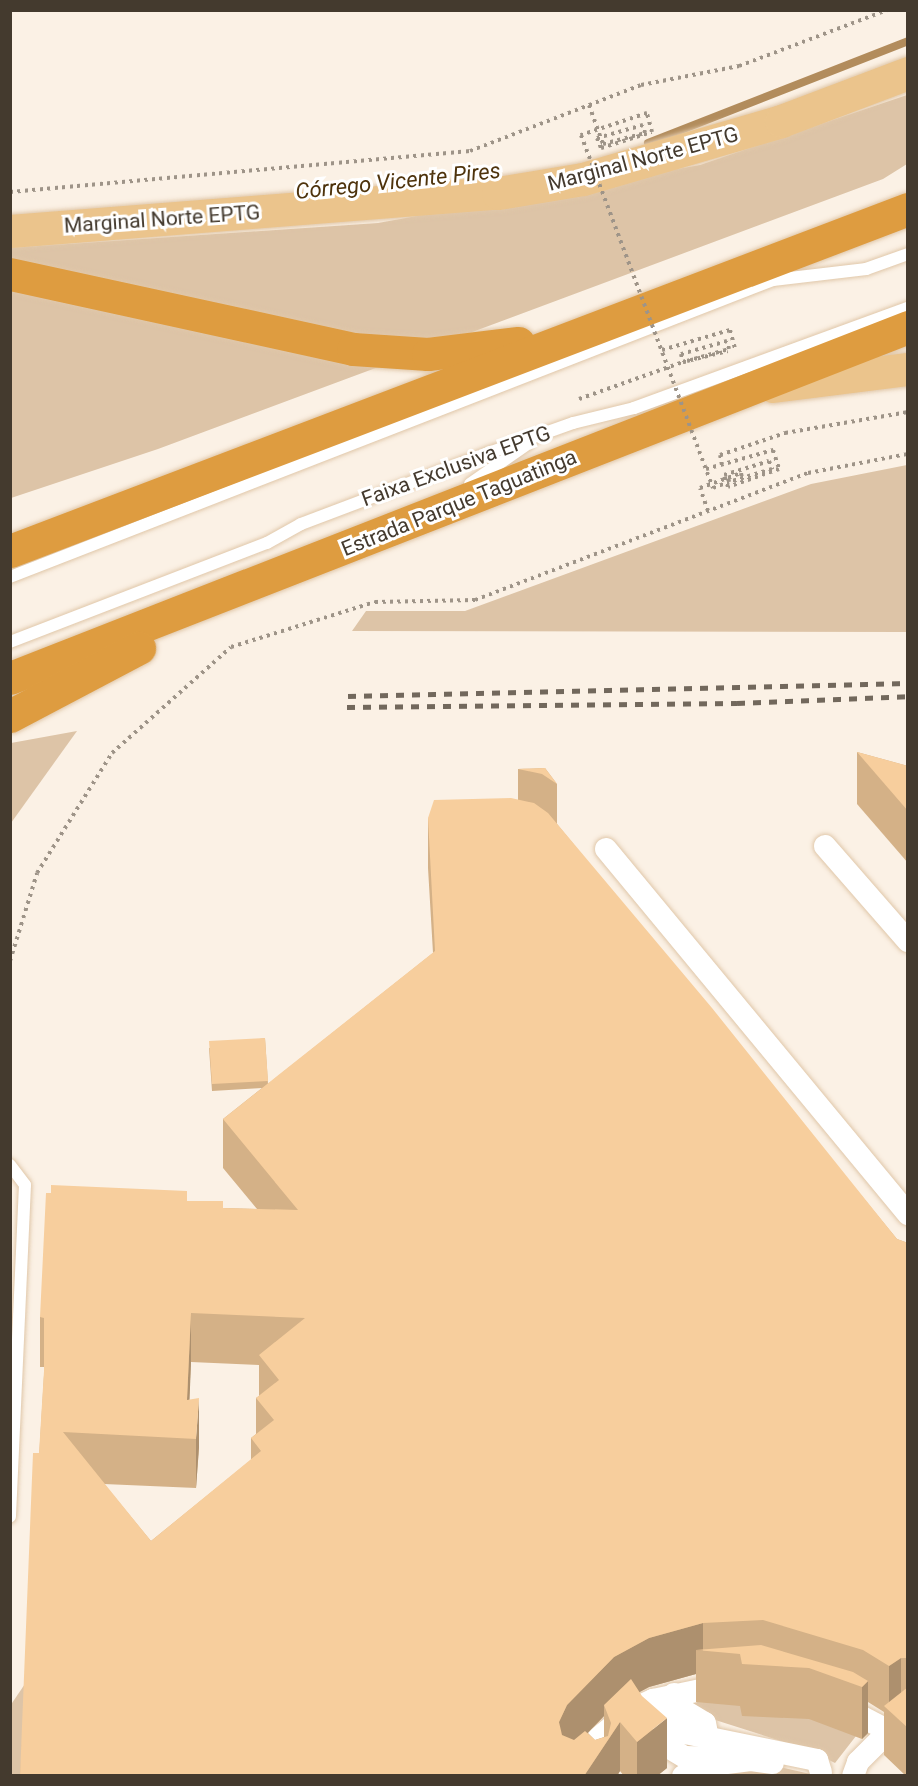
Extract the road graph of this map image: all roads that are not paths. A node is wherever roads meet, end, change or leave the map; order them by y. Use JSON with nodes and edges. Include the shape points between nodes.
{"nodes":[{"id":1,"x":908,"y":73,"type":"edge"},
{"id":2,"x":908,"y":186,"type":"edge"},
{"id":3,"x":908,"y":209,"type":"edge"},
{"id":4,"x":10,"y":231,"type":"edge"},
{"id":5,"x":802,"y":249,"type":"junction"},
{"id":6,"x":908,"y":254,"type":"edge"},
{"id":7,"x":10,"y":274,"type":"edge"},
{"id":8,"x":908,"y":308,"type":"edge"},
{"id":9,"x":908,"y":327,"type":"edge"},
{"id":10,"x":579,"y":334,"type":"junction"},
{"id":11,"x":908,"y":369,"type":"edge"},
{"id":12,"x":495,"y":388,"type":"junction"},
{"id":13,"x":741,"y":390,"type":"junction"},
{"id":14,"x":364,"y":416,"type":"junction"},
{"id":15,"x":544,"y":433,"type":"junction"},
{"id":16,"x":422,"y":517,"type":"junction"},
{"id":17,"x":12,"y":556,"type":"edge"},
{"id":18,"x":266,"y":580,"type":"junction"},
{"id":19,"x":10,"y":642,"type":"edge"},
{"id":20,"x":10,"y":678,"type":"edge"},
{"id":21,"x":10,"y":716,"type":"edge"},
{"id":22,"x":825,"y":846,"type":"dead end"},
{"id":23,"x":606,"y":849,"type":"dead end"},
{"id":24,"x":908,"y":941,"type":"edge"},
{"id":25,"x":10,"y":1165,"type":"edge"},
{"id":26,"x":908,"y":1214,"type":"edge"},
{"id":27,"x":10,"y":1517,"type":"edge"},
{"id":28,"x":752,"y":1683,"type":"edge"},
{"id":29,"x":820,"y":1698,"type":"edge"},
{"id":30,"x":654,"y":1701,"type":"junction"},
{"id":31,"x":898,"y":1725,"type":"edge"},
{"id":32,"x":751,"y":1760,"type":"junction"},
{"id":33,"x":580,"y":1765,"type":"edge"},
{"id":34,"x":827,"y":1774,"type":"edge"},
{"id":35,"x":598,"y":1776,"type":"edge"},
{"id":36,"x":683,"y":1776,"type":"edge"},
{"id":37,"x":853,"y":1776,"type":"edge"}],
"edges":[{"from":1,"to":4,"type":"main road","name":"Marginal Norte EPTG","via":[[781,121],[583,179],[498,193]]},
{"from":2,"to":5,"type":"highway"},
{"from":3,"to":5,"type":"highway"},
{"from":5,"to":10,"type":"highway"},
{"from":6,"to":12,"type":"lane","via":[[866,269],[773,280]]},
{"from":7,"to":10,"type":"highway","via":[[353,349],[428,354]]},
{"from":8,"to":15,"type":"lane","name":"Faixa Exclusiva EPTG","via":[[634,408]]},
{"from":9,"to":13,"type":"highway","name":"Estrada Parque Taguatinga"},
{"from":10,"to":14,"type":"highway"},
{"from":11,"to":13,"type":"main road"},
{"from":12,"to":14,"type":"lane"},
{"from":12,"to":17,"type":"lane"},
{"from":13,"to":16,"type":"highway","name":"Estrada Parque Taguatinga"},
{"from":14,"to":17,"type":"highway"},
{"from":15,"to":16,"type":"lane"},
{"from":15,"to":19,"type":"lane","name":"Faixa Exclusiva EPTG","via":[[301,524],[267,543]]},
{"from":16,"to":18,"type":"highway","name":"Estrada Parque Taguatinga"},
{"from":18,"to":20,"type":"highway","name":"Estrada Parque Taguatinga"},
{"from":18,"to":21,"type":"highway"},
{"from":22,"to":24,"type":"street"},
{"from":23,"to":26,"type":"street"},
{"from":25,"to":27,"type":"lane","via":[[25,1185]]},
{"from":28,"to":30,"type":"street","via":[[707,1685]]},
{"from":29,"to":31,"type":"street"},
{"from":30,"to":32,"type":"street","via":[[653,1738],[686,1757]]},
{"from":30,"to":33,"type":"street"},
{"from":30,"to":34,"type":"street","via":[[678,1707],[705,1724],[708,1739],[816,1760]]},
{"from":31,"to":37,"type":"street","via":[[858,1762]]},
{"from":32,"to":34,"type":"street"},
{"from":32,"to":36,"type":"street","via":[[703,1766]]},
{"from":33,"to":35,"type":"street"}]}
